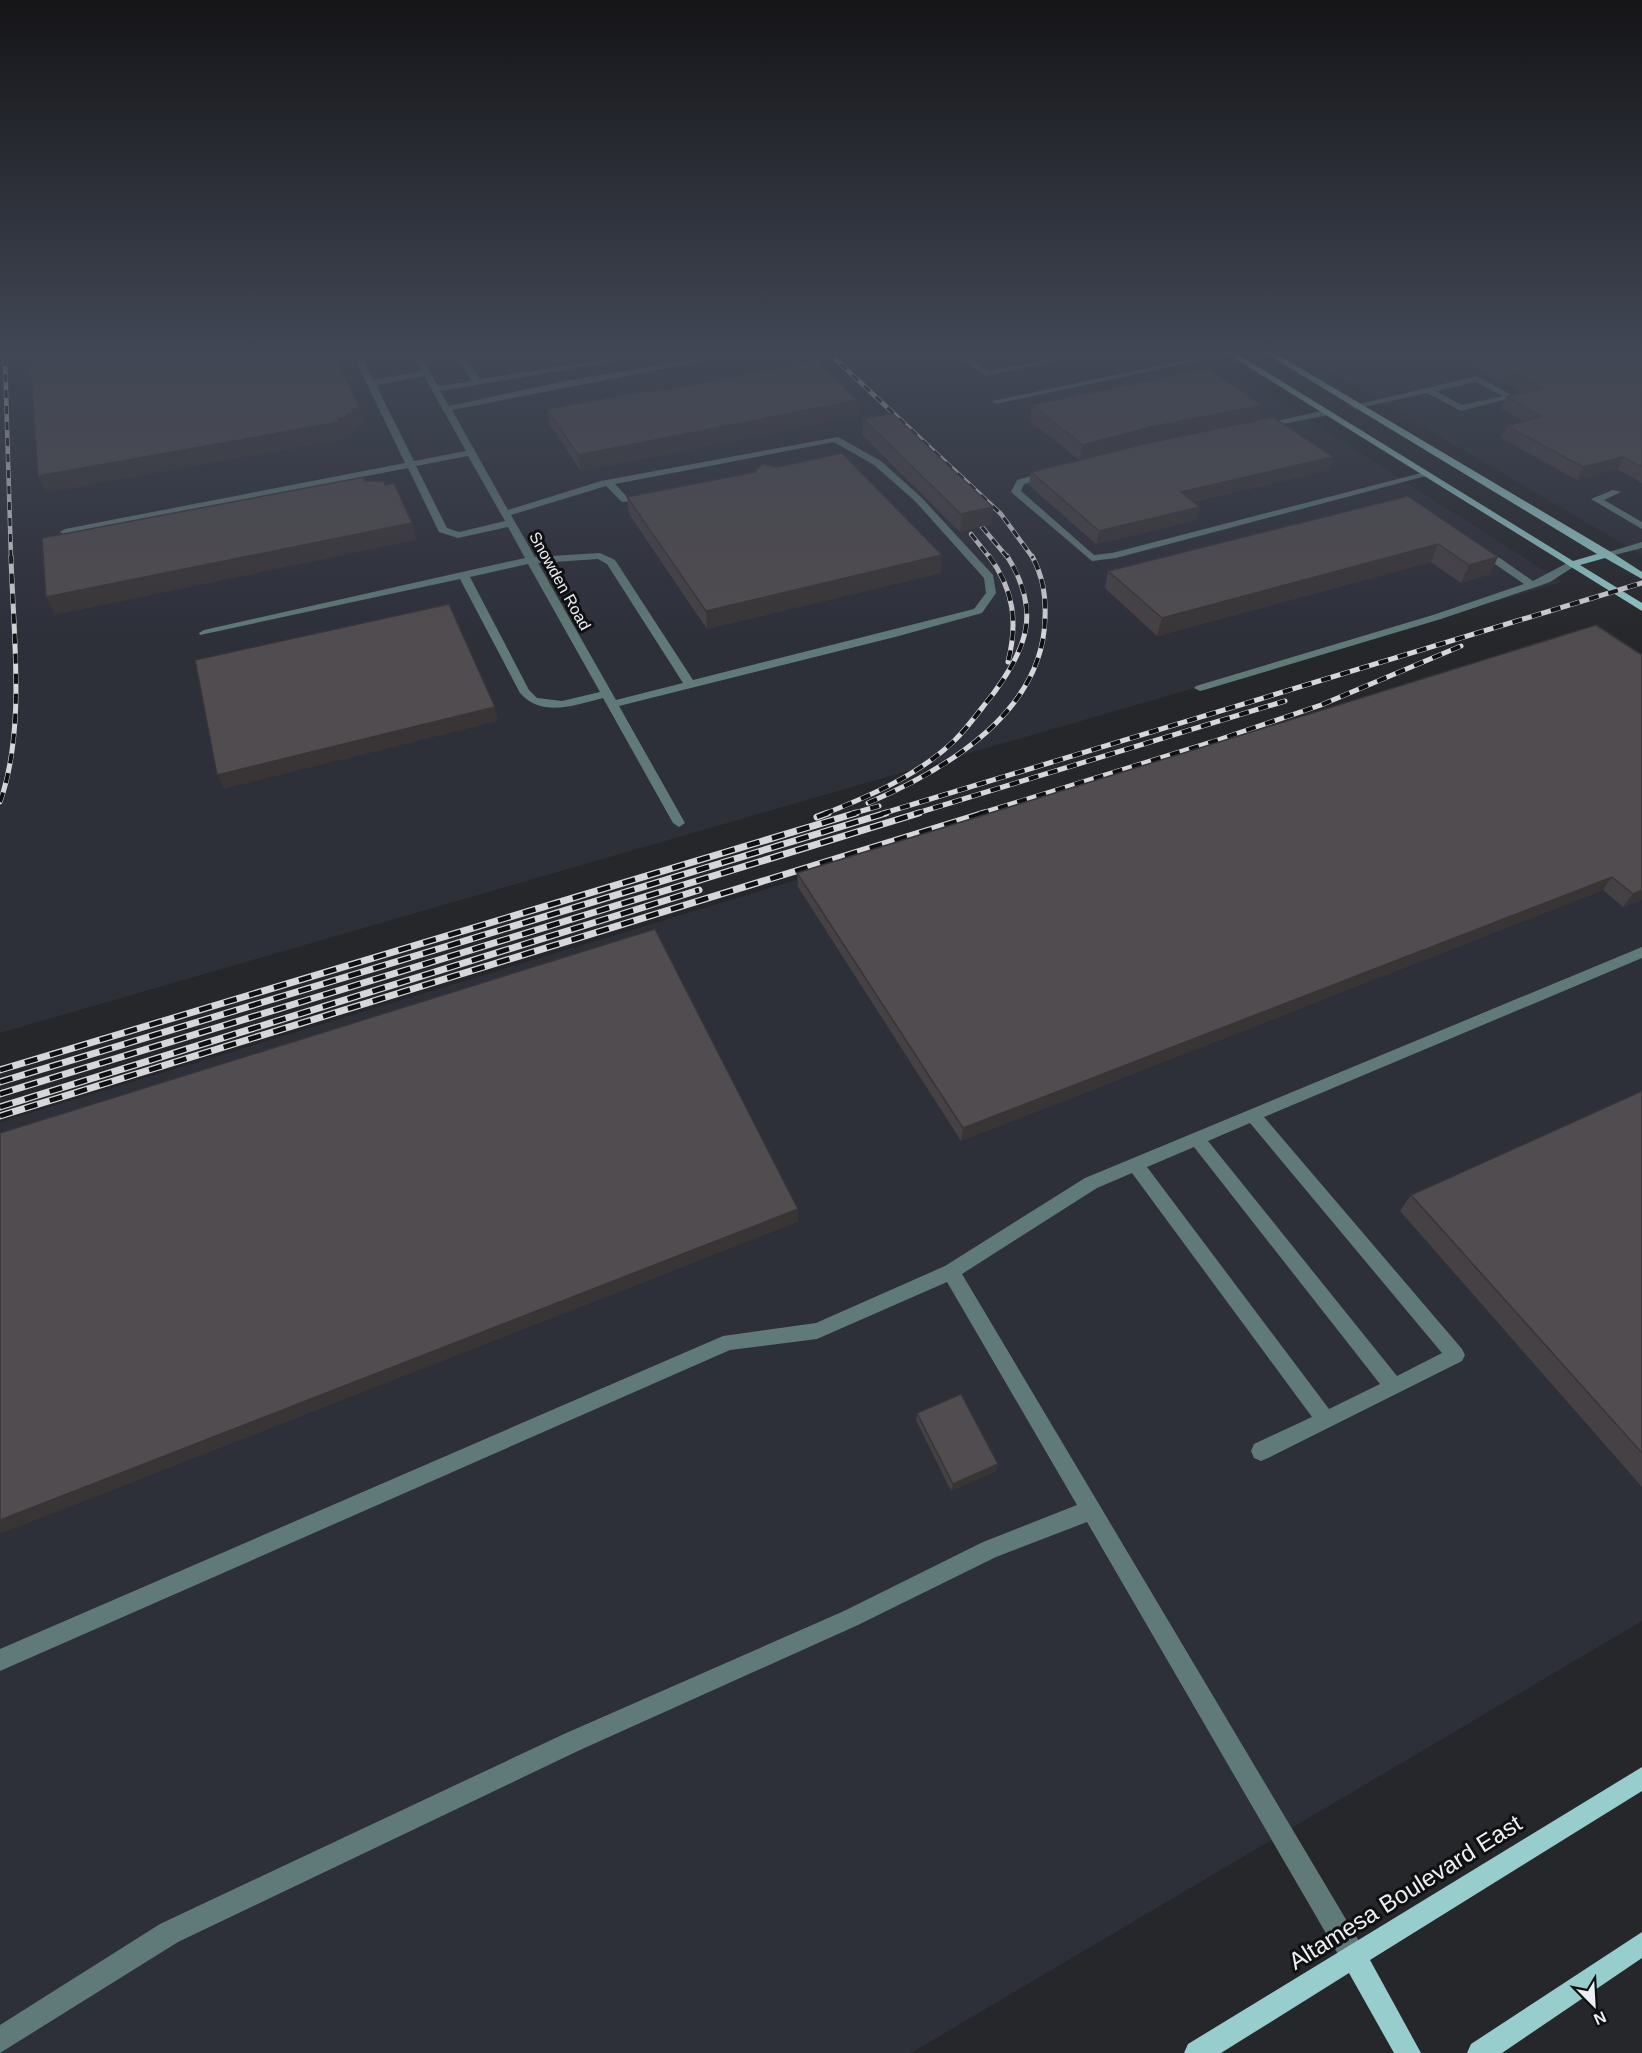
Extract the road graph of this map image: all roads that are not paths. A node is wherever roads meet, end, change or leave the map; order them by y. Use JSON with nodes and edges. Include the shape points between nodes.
{"nodes":[{"id":1,"x":402,"y":449,"type":"edge"},
{"id":2,"x":469,"y":449,"type":"edge"},
{"id":3,"x":784,"y":449,"type":"edge"},
{"id":4,"x":857,"y":449,"type":"edge"},
{"id":5,"x":1392,"y":449,"type":"edge"},
{"id":6,"x":1414,"y":449,"type":"edge"},
{"id":7,"x":471,"y":453,"type":"junction"},
{"id":8,"x":410,"y":466,"type":"junction"},
{"id":9,"x":1063,"y":471,"type":"edge"},
{"id":10,"x":1425,"y":475,"type":"junction"},
{"id":11,"x":608,"y":483,"type":"junction"},
{"id":12,"x":1616,"y":492,"type":"dead end"},
{"id":13,"x":654,"y":495,"type":"edge"},
{"id":14,"x":508,"y":518,"type":"junction"},
{"id":15,"x":1642,"y":526,"type":"edge"},
{"id":16,"x":65,"y":532,"type":"edge"},
{"id":17,"x":1642,"y":545,"type":"edge"},
{"id":18,"x":1483,"y":551,"type":"edge"},
{"id":19,"x":1607,"y":554,"type":"junction"},
{"id":20,"x":531,"y":560,"type":"junction"},
{"id":21,"x":1572,"y":564,"type":"junction"},
{"id":22,"x":464,"y":576,"type":"junction"},
{"id":23,"x":1642,"y":576,"type":"edge"},
{"id":24,"x":1532,"y":585,"type":"junction"},
{"id":25,"x":1642,"y":608,"type":"edge"},
{"id":26,"x":204,"y":633,"type":"dead end"},
{"id":27,"x":689,"y":683,"type":"junction"},
{"id":28,"x":1200,"y":688,"type":"dead end"},
{"id":29,"x":609,"y":699,"type":"junction"},
{"id":30,"x":679,"y":823,"type":"dead end"},
{"id":31,"x":1642,"y":952,"type":"edge"},
{"id":32,"x":1252,"y":1116,"type":"junction"},
{"id":33,"x":1197,"y":1139,"type":"junction"},
{"id":34,"x":1136,"y":1165,"type":"junction"},
{"id":35,"x":951,"y":1272,"type":"junction"},
{"id":36,"x":1394,"y":1387,"type":"junction"},
{"id":37,"x":1325,"y":1419,"type":"junction"},
{"id":38,"x":1261,"y":1451,"type":"dead end"},
{"id":39,"x":1091,"y":1510,"type":"junction"},
{"id":40,"x":0,"y":1660,"type":"edge"},
{"id":41,"x":1642,"y":1778,"type":"edge"},
{"id":42,"x":1642,"y":1944,"type":"edge"},
{"id":43,"x":1354,"y":1957,"type":"junction"},
{"id":44,"x":0,"y":2040,"type":"edge"},
{"id":45,"x":1197,"y":2053,"type":"edge"},
{"id":46,"x":1408,"y":2053,"type":"edge"},
{"id":47,"x":1480,"y":2053,"type":"edge"}],
"edges":[{"from":1,"to":8,"type":"street"},
{"from":2,"to":7,"type":"street","name":"Snowden Road"},
{"from":3,"to":11,"type":"street"},
{"from":4,"to":27,"type":"street","via":[[905,486],[989,577],[991,593],[978,611]]},
{"from":5,"to":10,"type":"main road"},
{"from":6,"to":19,"type":"main road"},
{"from":7,"to":8,"type":"street"},
{"from":7,"to":14,"type":"street","name":"Snowden Road"},
{"from":8,"to":14,"type":"street","via":[[443,530],[449,534],[458,535]]},
{"from":8,"to":16,"type":"street"},
{"from":9,"to":10,"type":"street","via":[[1020,482],[1016,492],[1092,558],[1113,556]]},
{"from":10,"to":21,"type":"main road"},
{"from":11,"to":13,"type":"street","via":[[625,500]]},
{"from":11,"to":14,"type":"street"},
{"from":12,"to":15,"type":"street","via":[[1596,499]]},
{"from":14,"to":20,"type":"street","name":"Snowden Road"},
{"from":17,"to":19,"type":"street"},
{"from":18,"to":24,"type":"street"},
{"from":19,"to":21,"type":"main road"},
{"from":19,"to":23,"type":"main road"},
{"from":20,"to":22,"type":"street"},
{"from":20,"to":27,"type":"street","via":[[600,556],[611,562]]},
{"from":20,"to":29,"type":"street","name":"Snowden Road"},
{"from":21,"to":24,"type":"street"},
{"from":21,"to":25,"type":"main road"},
{"from":22,"to":26,"type":"street"},
{"from":22,"to":29,"type":"street","via":[[524,691],[533,701],[562,705]]},
{"from":24,"to":28,"type":"street"},
{"from":27,"to":29,"type":"street"},
{"from":29,"to":30,"type":"street","name":"Snowden Road"},
{"from":31,"to":32,"type":"street"},
{"from":32,"to":33,"type":"street"},
{"from":32,"to":36,"type":"street","via":[[1456,1355]]},
{"from":33,"to":34,"type":"street"},
{"from":33,"to":36,"type":"street"},
{"from":34,"to":35,"type":"street","via":[[1091,1184]]},
{"from":34,"to":37,"type":"street"},
{"from":35,"to":39,"type":"street"},
{"from":35,"to":40,"type":"street","via":[[817,1331],[729,1342]]},
{"from":36,"to":37,"type":"street"},
{"from":37,"to":38,"type":"street"},
{"from":39,"to":43,"type":"street"},
{"from":39,"to":44,"type":"street","via":[[990,1549],[851,1618],[572,1742],[180,1928]]},
{"from":41,"to":43,"type":"main road","name":"Altamesa Boulevard East"},
{"from":42,"to":47,"type":"main road"},
{"from":43,"to":45,"type":"main road","name":"Altamesa Boulevard East"},
{"from":43,"to":46,"type":"main road"}]}
